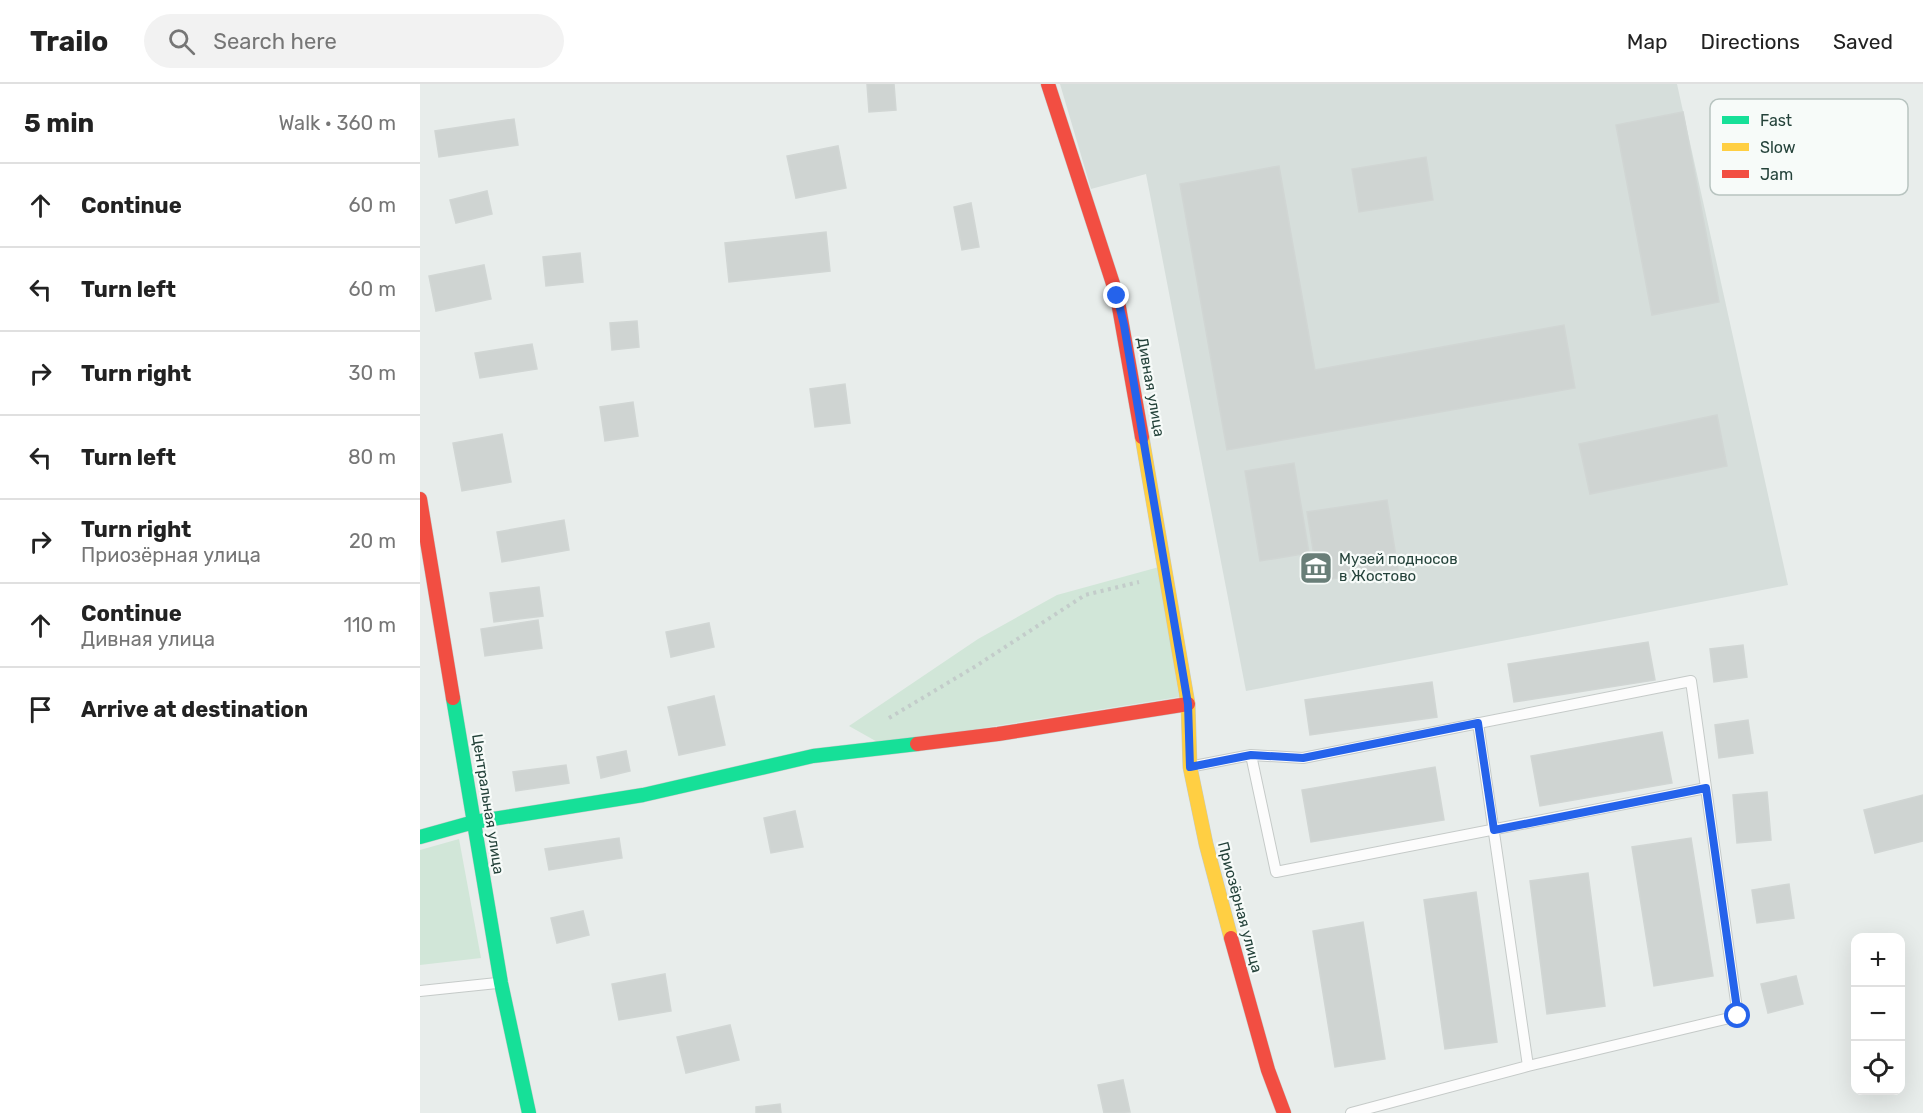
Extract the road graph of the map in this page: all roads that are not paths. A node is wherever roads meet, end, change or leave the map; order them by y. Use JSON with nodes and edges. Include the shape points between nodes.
{"nodes":[{"id":1,"x":1048,"y":84,"type":"edge"},
{"id":2,"x":420,"y":499,"type":"edge"},
{"id":3,"x":1188,"y":704,"type":"junction"},
{"id":4,"x":1478,"y":723,"type":"junction"},
{"id":5,"x":1251,"y":755,"type":"junction"},
{"id":6,"x":1190,"y":767,"type":"junction"},
{"id":7,"x":1706,"y":788,"type":"junction"},
{"id":8,"x":474,"y":822,"type":"junction"},
{"id":9,"x":1494,"y":830,"type":"junction"},
{"id":10,"x":420,"y":837,"type":"edge"},
{"id":11,"x":501,"y":983,"type":"junction"},
{"id":12,"x":420,"y":991,"type":"edge"},
{"id":13,"x":1528,"y":1066,"type":"junction"},
{"id":14,"x":529,"y":1113,"type":"edge"},
{"id":15,"x":1284,"y":1113,"type":"edge"},
{"id":16,"x":1351,"y":1113,"type":"edge"}],
"edges":[{"from":1,"to":3,"type":"street","name":"Дивная улица","via":[[1124,325]]},
{"from":2,"to":8,"type":"street","name":"Центральная улица"},
{"from":3,"to":6,"type":"street","name":"Приозёрная улица"},
{"from":3,"to":8,"type":"street","via":[[998,734],[813,756],[643,795]]},
{"from":4,"to":5,"type":"lane","via":[[1303,758]]},
{"from":4,"to":7,"type":"lane","via":[[1691,681]]},
{"from":4,"to":9,"type":"lane"},
{"from":5,"to":6,"type":"lane"},
{"from":5,"to":9,"type":"lane","via":[[1276,872]]},
{"from":6,"to":15,"type":"street","name":"Приозёрная улица","via":[[1231,940]]},
{"from":7,"to":9,"type":"lane"},
{"from":7,"to":13,"type":"lane","via":[[1738,1016]]},
{"from":8,"to":10,"type":"street"},
{"from":8,"to":11,"type":"street","name":"Центральная улица"},
{"from":9,"to":13,"type":"lane"},
{"from":11,"to":12,"type":"lane"},
{"from":11,"to":14,"type":"street","name":"Центральная улица"},
{"from":13,"to":16,"type":"lane"}]}
